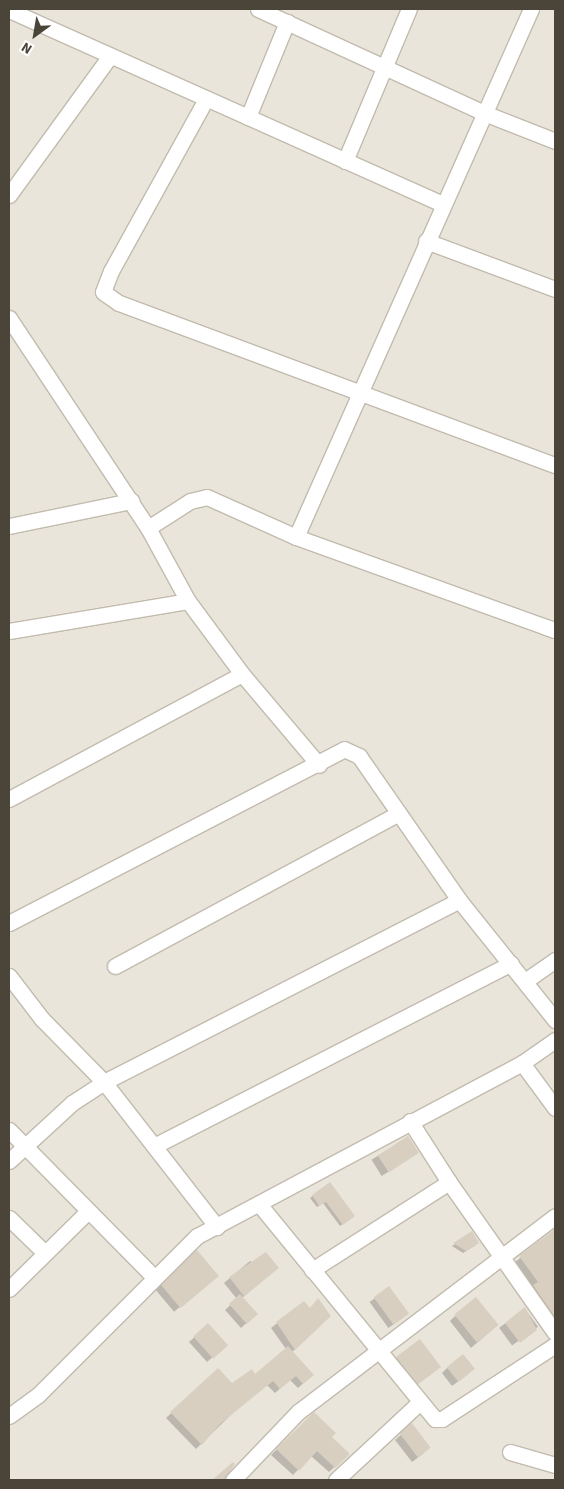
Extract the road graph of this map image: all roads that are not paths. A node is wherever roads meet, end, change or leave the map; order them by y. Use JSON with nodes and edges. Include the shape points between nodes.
{"nodes":[{"id":1,"x":409,"y":9,"type":"edge"},
{"id":2,"x":531,"y":9,"type":"edge"},
{"id":3,"x":9,"y":10,"type":"edge"},
{"id":4,"x":265,"y":10,"type":"edge"},
{"id":5,"x":287,"y":22,"type":"junction"},
{"id":6,"x":110,"y":56,"type":"junction"},
{"id":7,"x":383,"y":66,"type":"junction"},
{"id":8,"x":206,"y":98,"type":"junction"},
{"id":9,"x":484,"y":113,"type":"junction"},
{"id":10,"x":248,"y":117,"type":"junction"},
{"id":11,"x":555,"y":141,"type":"edge"},
{"id":12,"x":345,"y":161,"type":"junction"},
{"id":13,"x":9,"y":195,"type":"edge"},
{"id":14,"x":442,"y":204,"type":"junction"},
{"id":15,"x":426,"y":241,"type":"junction"},
{"id":16,"x":555,"y":289,"type":"edge"},
{"id":17,"x":9,"y":318,"type":"edge"},
{"id":18,"x":358,"y":391,"type":"junction"},
{"id":19,"x":555,"y":465,"type":"edge"},
{"id":20,"x":130,"y":501,"type":"junction"},
{"id":21,"x":9,"y":526,"type":"edge"},
{"id":22,"x":148,"y":528,"type":"junction"},
{"id":23,"x":296,"y":537,"type":"junction"},
{"id":24,"x":188,"y":601,"type":"junction"},
{"id":25,"x":555,"y":630,"type":"edge"},
{"id":26,"x":9,"y":631,"type":"edge"},
{"id":27,"x":242,"y":674,"type":"junction"},
{"id":28,"x":319,"y":764,"type":"junction"},
{"id":29,"x":9,"y":799,"type":"edge"},
{"id":30,"x":397,"y":814,"type":"junction"},
{"id":31,"x":459,"y":900,"type":"junction"},
{"id":32,"x":9,"y":923,"type":"edge"},
{"id":33,"x":555,"y":960,"type":"edge"},
{"id":34,"x":511,"y":963,"type":"junction"},
{"id":35,"x":115,"y":966,"type":"dead end"},
{"id":36,"x":9,"y":976,"type":"edge"},
{"id":37,"x":525,"y":981,"type":"junction"},
{"id":38,"x":555,"y":1020,"type":"edge"},
{"id":39,"x":555,"y":1040,"type":"edge"},
{"id":40,"x":522,"y":1063,"type":"junction"},
{"id":41,"x":104,"y":1082,"type":"junction"},
{"id":42,"x":555,"y":1108,"type":"edge"},
{"id":43,"x":410,"y":1121,"type":"junction"},
{"id":44,"x":9,"y":1130,"type":"edge"},
{"id":45,"x":24,"y":1146,"type":"junction"},
{"id":46,"x":154,"y":1146,"type":"junction"},
{"id":47,"x":9,"y":1161,"type":"edge"},
{"id":48,"x":449,"y":1182,"type":"junction"},
{"id":49,"x":259,"y":1204,"type":"junction"},
{"id":50,"x":88,"y":1211,"type":"junction"},
{"id":51,"x":555,"y":1216,"type":"edge"},
{"id":52,"x":9,"y":1218,"type":"edge"},
{"id":53,"x":217,"y":1227,"type":"junction"},
{"id":54,"x":44,"y":1253,"type":"junction"},
{"id":55,"x":501,"y":1256,"type":"junction"},
{"id":56,"x":312,"y":1270,"type":"junction"},
{"id":57,"x":154,"y":1277,"type":"junction"},
{"id":58,"x":9,"y":1289,"type":"edge"},
{"id":59,"x":555,"y":1333,"type":"edge"},
{"id":60,"x":555,"y":1345,"type":"edge"},
{"id":61,"x":378,"y":1351,"type":"junction"},
{"id":62,"x":419,"y":1402,"type":"junction"},
{"id":63,"x":9,"y":1416,"type":"edge"},
{"id":64,"x":510,"y":1452,"type":"dead end"},
{"id":65,"x":555,"y":1465,"type":"edge"},
{"id":66,"x":234,"y":1480,"type":"edge"},
{"id":67,"x":336,"y":1480,"type":"edge"}],
"edges":[{"from":1,"to":7,"type":"street"},
{"from":2,"to":9,"type":"street"},
{"from":3,"to":6,"type":"street"},
{"from":4,"to":5,"type":"street"},
{"from":5,"to":7,"type":"street"},
{"from":5,"to":10,"type":"street"},
{"from":6,"to":8,"type":"street"},
{"from":6,"to":13,"type":"street"},
{"from":7,"to":9,"type":"street"},
{"from":7,"to":12,"type":"street"},
{"from":8,"to":10,"type":"street"},
{"from":8,"to":18,"type":"street","via":[[111,271],[103,292],[119,303]]},
{"from":9,"to":11,"type":"street"},
{"from":9,"to":14,"type":"street"},
{"from":10,"to":12,"type":"street"},
{"from":12,"to":14,"type":"street"},
{"from":14,"to":15,"type":"street"},
{"from":15,"to":16,"type":"street"},
{"from":15,"to":18,"type":"street"},
{"from":17,"to":20,"type":"street"},
{"from":18,"to":19,"type":"street"},
{"from":18,"to":23,"type":"street"},
{"from":20,"to":21,"type":"street"},
{"from":20,"to":22,"type":"street"},
{"from":22,"to":23,"type":"street","via":[[190,501],[207,497]]},
{"from":22,"to":24,"type":"street"},
{"from":23,"to":25,"type":"street"},
{"from":24,"to":26,"type":"street"},
{"from":24,"to":27,"type":"street"},
{"from":27,"to":28,"type":"street"},
{"from":27,"to":29,"type":"street"},
{"from":28,"to":30,"type":"street","via":[[344,749],[352,751]]},
{"from":28,"to":32,"type":"street"},
{"from":30,"to":31,"type":"street"},
{"from":30,"to":35,"type":"street"},
{"from":31,"to":34,"type":"street"},
{"from":31,"to":41,"type":"street"},
{"from":33,"to":37,"type":"street"},
{"from":34,"to":37,"type":"street"},
{"from":34,"to":46,"type":"street"},
{"from":36,"to":41,"type":"street","via":[[42,1019]]},
{"from":37,"to":38,"type":"street"},
{"from":39,"to":40,"type":"street"},
{"from":40,"to":42,"type":"street"},
{"from":40,"to":43,"type":"street"},
{"from":41,"to":45,"type":"street","via":[[72,1103]]},
{"from":41,"to":46,"type":"street"},
{"from":43,"to":48,"type":"street"},
{"from":43,"to":49,"type":"street"},
{"from":44,"to":45,"type":"street"},
{"from":45,"to":47,"type":"street"},
{"from":45,"to":50,"type":"street"},
{"from":46,"to":53,"type":"street"},
{"from":48,"to":55,"type":"street"},
{"from":48,"to":56,"type":"street"},
{"from":49,"to":53,"type":"street"},
{"from":49,"to":56,"type":"street"},
{"from":50,"to":54,"type":"street"},
{"from":50,"to":57,"type":"street"},
{"from":51,"to":55,"type":"street"},
{"from":52,"to":54,"type":"street"},
{"from":53,"to":57,"type":"street","via":[[197,1236]]},
{"from":54,"to":58,"type":"street"},
{"from":55,"to":59,"type":"street"},
{"from":55,"to":61,"type":"street"},
{"from":56,"to":61,"type":"street"},
{"from":57,"to":63,"type":"street","via":[[38,1395]]},
{"from":60,"to":62,"type":"street","via":[[442,1419],[429,1415]]},
{"from":61,"to":62,"type":"street"},
{"from":61,"to":66,"type":"street","via":[[298,1412]]},
{"from":62,"to":67,"type":"street"},
{"from":64,"to":65,"type":"street"}]}
